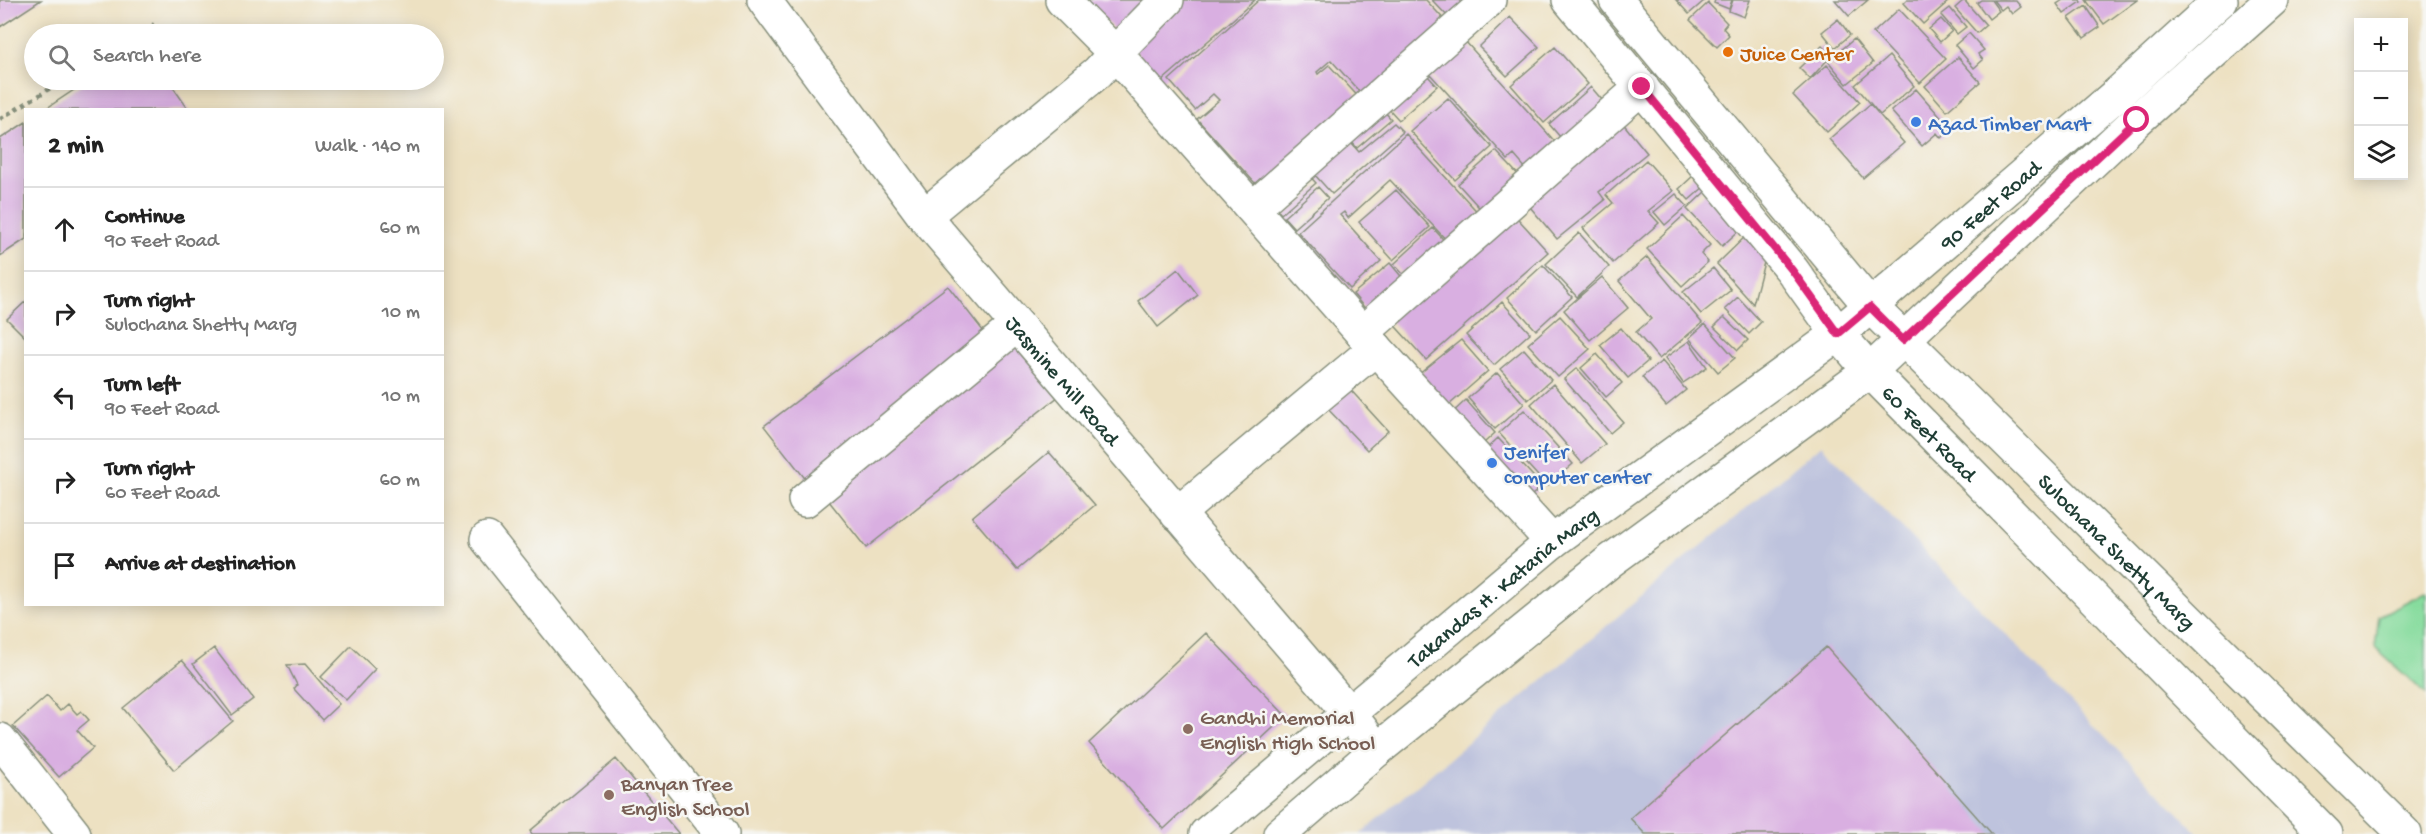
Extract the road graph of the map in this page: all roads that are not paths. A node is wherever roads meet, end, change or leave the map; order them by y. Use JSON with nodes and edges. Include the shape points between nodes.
{"nodes":[{"id":1,"x":764,"y":0,"type":"edge"},
{"id":2,"x":1062,"y":0,"type":"edge"},
{"id":3,"x":1167,"y":0,"type":"edge"},
{"id":4,"x":1489,"y":0,"type":"edge"},
{"id":5,"x":1569,"y":0,"type":"edge"},
{"id":6,"x":1616,"y":0,"type":"edge"},
{"id":7,"x":2221,"y":0,"type":"edge"},
{"id":8,"x":2272,"y":0,"type":"edge"},
{"id":9,"x":1115,"y":52,"type":"junction"},
{"id":10,"x":1642,"y":87,"type":"junction"},
{"id":11,"x":1253,"y":208,"type":"junction"},
{"id":12,"x":924,"y":216,"type":"junction"},
{"id":13,"x":1870,"y":307,"type":"junction"},
{"id":14,"x":1017,"y":325,"type":"junction"},
{"id":15,"x":1838,"y":334,"type":"junction"},
{"id":16,"x":1369,"y":340,"type":"junction"},
{"id":17,"x":1903,"y":340,"type":"junction"},
{"id":18,"x":1870,"y":371,"type":"junction"},
{"id":19,"x":1661,"y":463,"type":"junction"},
{"id":20,"x":806,"y":500,"type":"dead end"},
{"id":21,"x":1688,"y":504,"type":"junction"},
{"id":22,"x":1177,"y":514,"type":"junction"},
{"id":23,"x":487,"y":539,"type":"dead end"},
{"id":24,"x":1552,"y":542,"type":"junction"},
{"id":25,"x":1348,"y":712,"type":"junction"},
{"id":26,"x":0,"y":740,"type":"edge"},
{"id":27,"x":1377,"y":750,"type":"junction"},
{"id":28,"x":74,"y":834,"type":"edge"},
{"id":29,"x":722,"y":834,"type":"edge"},
{"id":30,"x":1206,"y":834,"type":"edge"},
{"id":31,"x":1280,"y":834,"type":"edge"},
{"id":32,"x":2326,"y":834,"type":"edge"},
{"id":33,"x":2405,"y":834,"type":"edge"}],
"edges":[{"from":1,"to":12,"type":"main road","name":"Jasmine Mill Road"},
{"from":2,"to":9,"type":"main road"},
{"from":3,"to":9,"type":"main road"},
{"from":4,"to":11,"type":"main road"},
{"from":5,"to":10,"type":"main road","name":"60 Feet Road"},
{"from":6,"to":13,"type":"main road","name":"Sulochana Shetty Marg"},
{"from":7,"to":13,"type":"main road","name":"90 Feet Road"},
{"from":8,"to":17,"type":"main road","name":"90 Feet Road","via":[[2137,120]]},
{"from":9,"to":11,"type":"main road"},
{"from":9,"to":12,"type":"main road","via":[[1098,72]]},
{"from":10,"to":15,"type":"main road","name":"60 Feet Road","via":[[1792,270]]},
{"from":10,"to":16,"type":"main road"},
{"from":11,"to":16,"type":"main road"},
{"from":12,"to":14,"type":"main road","name":"Jasmine Mill Road"},
{"from":13,"to":15,"type":"main road","name":"90 Feet Road"},
{"from":13,"to":17,"type":"main road","name":"Sulochana Shetty Marg"},
{"from":14,"to":20,"type":"main road"},
{"from":14,"to":22,"type":"main road","name":"Jasmine Mill Road"},
{"from":15,"to":18,"type":"main road","name":"60 Feet Road"},
{"from":15,"to":19,"type":"main road","name":"Takandas H. Kataria Marg"},
{"from":16,"to":22,"type":"main road"},
{"from":16,"to":24,"type":"main road"},
{"from":17,"to":18,"type":"main road"},
{"from":17,"to":33,"type":"main road","name":"Sulochana Shetty Marg"},
{"from":18,"to":21,"type":"main road"},
{"from":18,"to":32,"type":"main road","name":"60 Feet Road"},
{"from":19,"to":21,"type":"main road"},
{"from":19,"to":24,"type":"main road","name":"Takandas H. Kataria Marg"},
{"from":21,"to":27,"type":"main road","via":[[1610,561]]},
{"from":22,"to":25,"type":"main road","name":"Jasmine Mill Road"},
{"from":23,"to":29,"type":"main road"},
{"from":24,"to":25,"type":"main road","name":"Takandas H. Kataria Marg"},
{"from":25,"to":27,"type":"main road","name":"Jasmine Mill Road"},
{"from":25,"to":30,"type":"main road","name":"Takandas H. Kataria Marg"},
{"from":26,"to":28,"type":"main road"},
{"from":27,"to":31,"type":"main road"}]}
